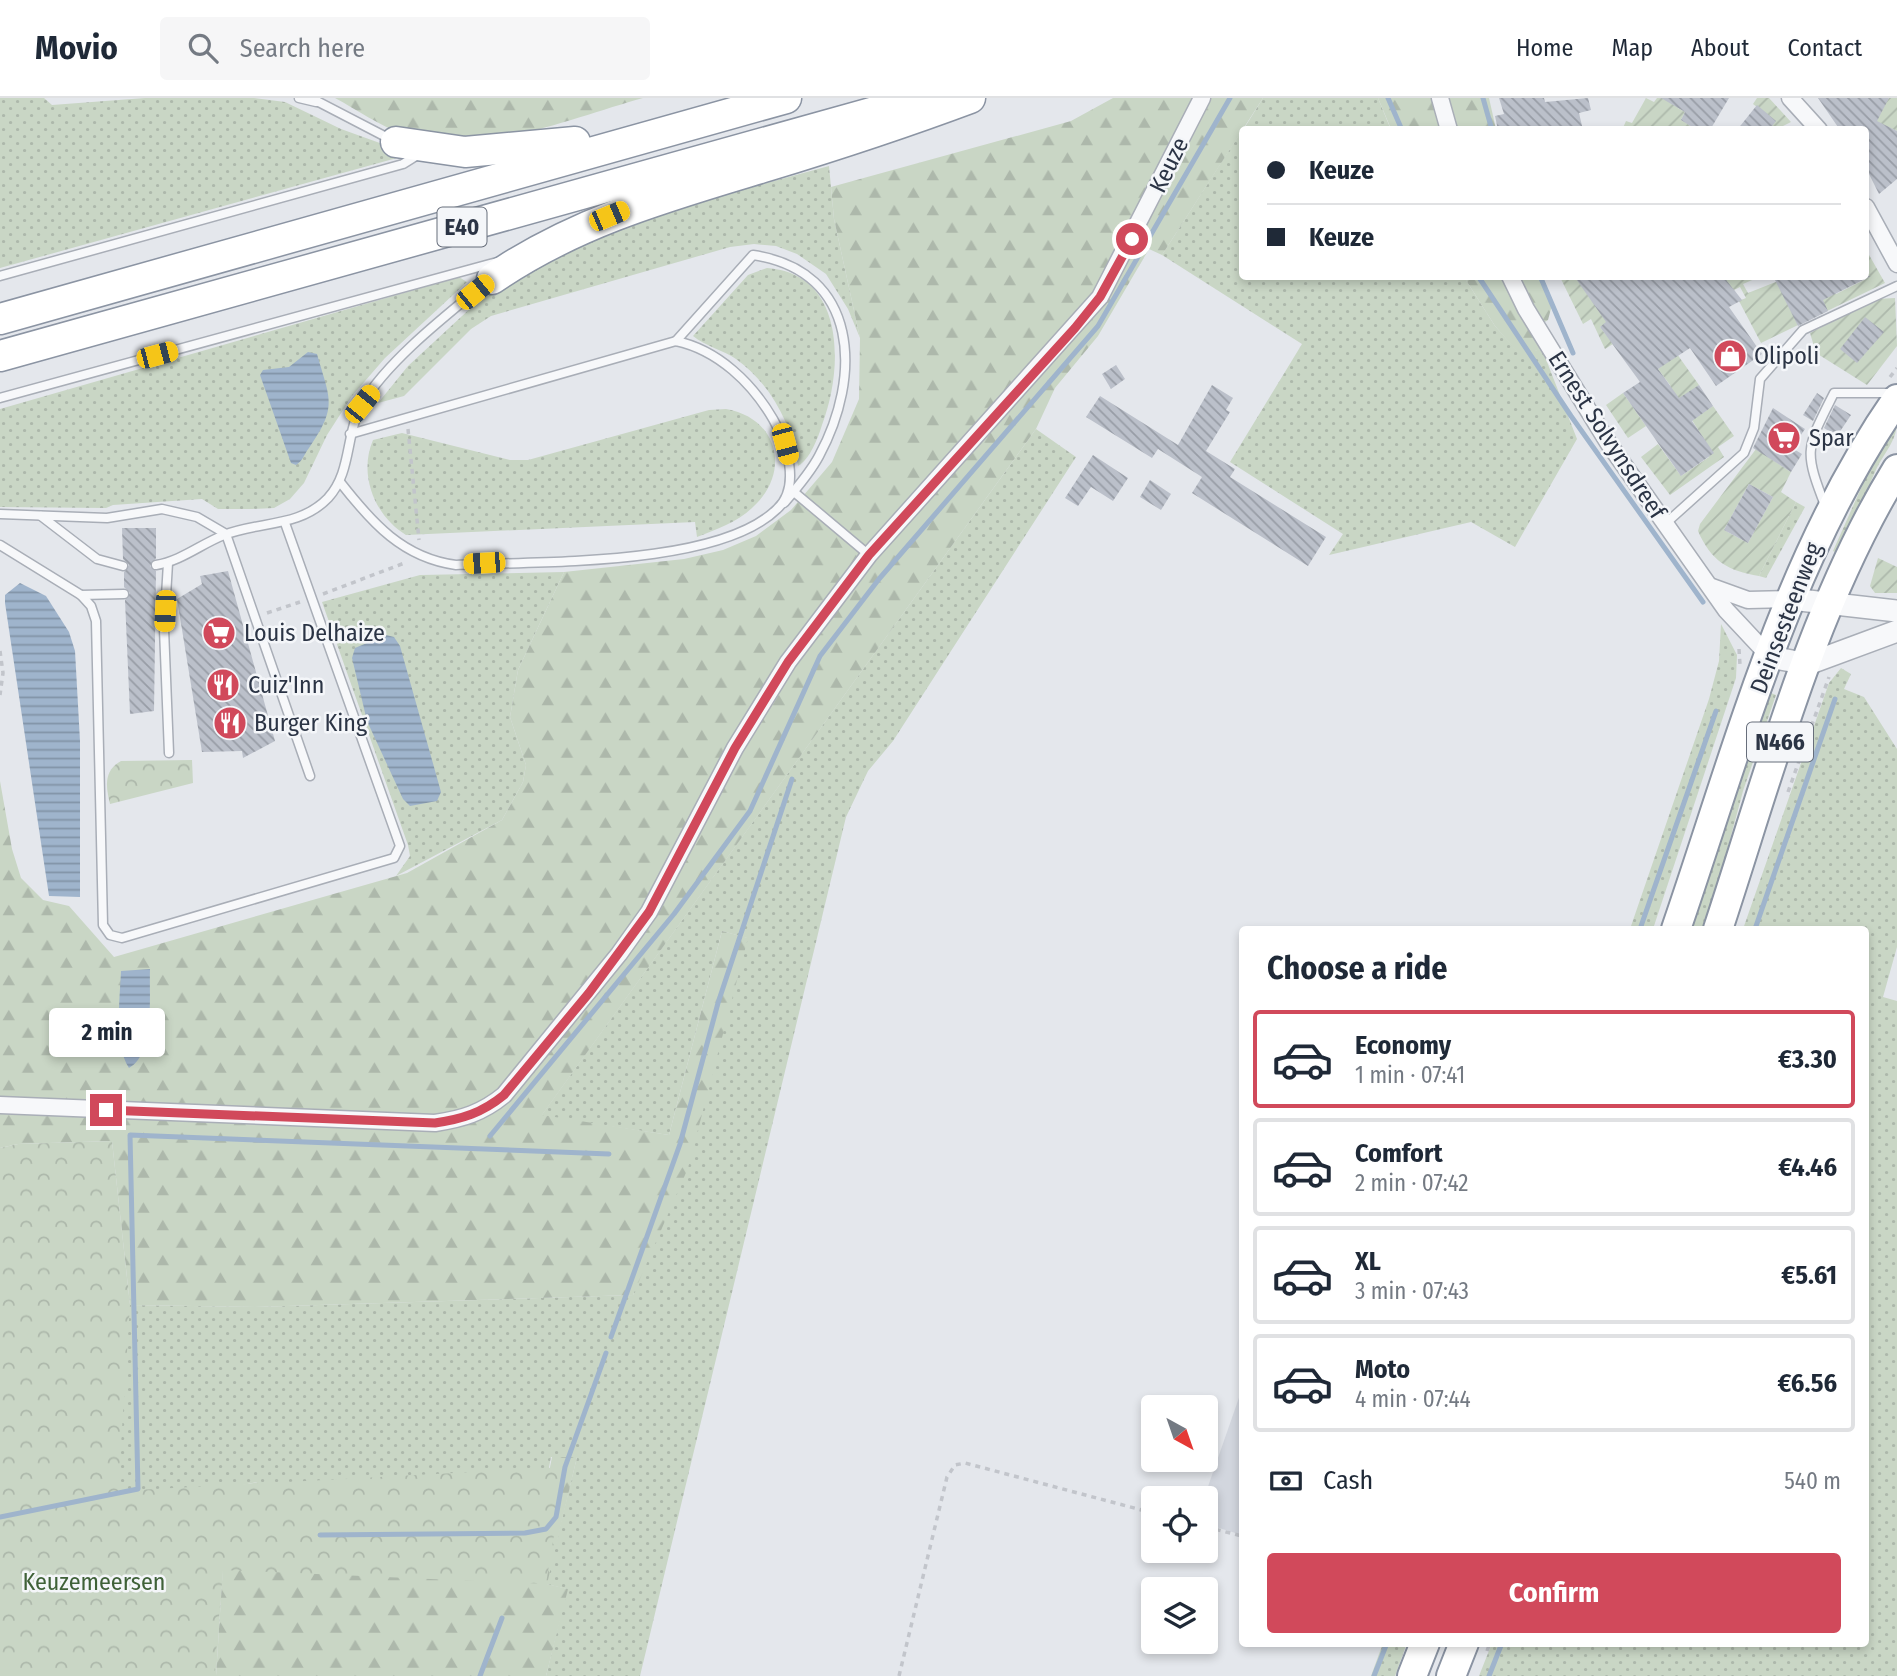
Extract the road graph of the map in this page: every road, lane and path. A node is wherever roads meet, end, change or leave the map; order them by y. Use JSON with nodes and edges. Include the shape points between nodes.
{"nodes":[{"id":1,"x":299,"y":98,"type":"edge"},
{"id":2,"x":786,"y":98,"type":"edge"},
{"id":3,"x":925,"y":98,"type":"edge"},
{"id":4,"x":970,"y":98,"type":"edge"},
{"id":5,"x":1202,"y":98,"type":"edge"},
{"id":6,"x":1440,"y":98,"type":"edge"},
{"id":7,"x":1790,"y":98,"type":"edge"},
{"id":8,"x":315,"y":100,"type":"edge"},
{"id":9,"x":1448,"y":126,"type":"edge"},
{"id":10,"x":1815,"y":126,"type":"edge"},
{"id":11,"x":638,"y":140,"type":"junction"},
{"id":12,"x":409,"y":145,"type":"junction"},
{"id":13,"x":1869,"y":213,"type":"edge"},
{"id":14,"x":545,"y":247,"type":"junction"},
{"id":15,"x":1897,"y":264,"type":"edge"},
{"id":16,"x":0,"y":276,"type":"edge"},
{"id":17,"x":492,"y":279,"type":"joint"},
{"id":18,"x":1512,"y":280,"type":"edge"},
{"id":19,"x":1897,"y":286,"type":"edge"},
{"id":20,"x":0,"y":319,"type":"edge"},
{"id":21,"x":676,"y":341,"type":"junction"},
{"id":22,"x":0,"y":356,"type":"edge"},
{"id":23,"x":1897,"y":393,"type":"edge"},
{"id":24,"x":0,"y":398,"type":"edge"},
{"id":25,"x":1897,"y":399,"type":"edge"},
{"id":26,"x":404,"y":417,"type":"junction"},
{"id":27,"x":350,"y":434,"type":"junction"},
{"id":28,"x":1897,"y":468,"type":"edge"},
{"id":29,"x":340,"y":482,"type":"junction"},
{"id":30,"x":794,"y":492,"type":"junction"},
{"id":31,"x":779,"y":508,"type":"junction"},
{"id":32,"x":1828,"y":513,"type":"junction"},
{"id":33,"x":0,"y":514,"type":"edge"},
{"id":34,"x":41,"y":516,"type":"junction"},
{"id":35,"x":285,"y":523,"type":"junction"},
{"id":36,"x":1665,"y":524,"type":"junction"},
{"id":37,"x":226,"y":534,"type":"junction"},
{"id":38,"x":0,"y":545,"type":"edge"},
{"id":39,"x":414,"y":554,"type":"junction"},
{"id":40,"x":869,"y":555,"type":"junction"},
{"id":41,"x":168,"y":563,"type":"junction"},
{"id":42,"x":156,"y":565,"type":"dead end"},
{"id":43,"x":123,"y":566,"type":"dead end"},
{"id":44,"x":1712,"y":587,"type":"junction"},
{"id":45,"x":166,"y":592,"type":"junction"},
{"id":46,"x":155,"y":593,"type":"dead end"},
{"id":47,"x":124,"y":594,"type":"dead end"},
{"id":48,"x":80,"y":595,"type":"junction"},
{"id":49,"x":312,"y":598,"type":"junction"},
{"id":50,"x":1791,"y":599,"type":"junction"},
{"id":51,"x":1829,"y":604,"type":"junction"},
{"id":52,"x":1897,"y":611,"type":"edge"},
{"id":53,"x":255,"y":617,"type":"junction"},
{"id":54,"x":1897,"y":631,"type":"edge"},
{"id":55,"x":0,"y":651,"type":"edge"},
{"id":56,"x":1837,"y":653,"type":"junction"},
{"id":57,"x":1770,"y":657,"type":"junction"},
{"id":58,"x":1808,"y":664,"type":"junction"},
{"id":59,"x":0,"y":695,"type":"edge"},
{"id":60,"x":169,"y":753,"type":"dead end"},
{"id":61,"x":310,"y":776,"type":"dead end"},
{"id":62,"x":1788,"y":793,"type":"dead end"},
{"id":63,"x":1677,"y":926,"type":"edge"},
{"id":64,"x":1719,"y":926,"type":"edge"},
{"id":65,"x":0,"y":1105,"type":"edge"},
{"id":66,"x":1141,"y":1510,"type":"edge"},
{"id":67,"x":1218,"y":1530,"type":"edge"},
{"id":68,"x":1239,"y":1535,"type":"edge"},
{"id":69,"x":1423,"y":1647,"type":"edge"},
{"id":70,"x":1462,"y":1647,"type":"edge"},
{"id":71,"x":899,"y":1676,"type":"edge"},
{"id":72,"x":1412,"y":1676,"type":"edge"},
{"id":73,"x":1451,"y":1676,"type":"edge"}],
"edges":[{"from":1,"to":8,"type":"lane"},
{"from":2,"to":11,"type":"highway","number":"E40"},
{"from":3,"to":22,"type":"highway","number":"E40"},
{"from":4,"to":14,"type":"highway","via":[[883,131],[631,207]]},
{"from":5,"to":40,"type":"street","name":"Keuze","via":[[1100,297]]},
{"from":6,"to":9,"type":"street"},
{"from":7,"to":10,"type":"street"},
{"from":8,"to":12,"type":"lane"},
{"from":11,"to":12,"type":"highway","via":[[465,152]]},
{"from":11,"to":20,"type":"highway","number":"E40"},
{"from":12,"to":16,"type":"lane","via":[[418,155],[403,164]]},
{"from":13,"to":15,"type":"street"},
{"from":14,"to":17,"type":"highway"},
{"from":14,"to":24,"type":"lane"},
{"from":17,"to":27,"type":"lane","via":[[399,359],[362,404]]},
{"from":18,"to":36,"type":"street","name":"Ernest Solvynsdreef","via":[[1609,444]]},
{"from":19,"to":36,"type":"lane","via":[[1803,330],[1760,379],[1754,428],[1744,453]]},
{"from":21,"to":26,"type":"lane"},
{"from":21,"to":30,"type":"lane","via":[[753,255],[793,266],[824,289],[838,311],[844,387],[819,457]]},
{"from":21,"to":31,"type":"lane","via":[[700,349],[735,371],[773,419],[790,463]]},
{"from":23,"to":32,"type":"lane","via":[[1834,393],[1810,441],[1810,467]]},
{"from":25,"to":32,"type":"highway","name":"Deinsesteenweg","number":"N466"},
{"from":26,"to":27,"type":"lane"},
{"from":26,"to":39,"type":"path","via":[[419,537]]},
{"from":27,"to":29,"type":"lane"},
{"from":28,"to":51,"type":"highway","name":"Deinsesteenweg","number":"N466","via":[[1865,523]]},
{"from":29,"to":35,"type":"lane","via":[[326,500]]},
{"from":29,"to":39,"type":"lane","via":[[382,531]]},
{"from":30,"to":31,"type":"lane"},
{"from":30,"to":40,"type":"lane"},
{"from":31,"to":39,"type":"lane","via":[[721,541],[681,551],[456,565]]},
{"from":32,"to":50,"type":"highway","name":"Deinsesteenweg","number":"N466"},
{"from":33,"to":34,"type":"lane"},
{"from":34,"to":37,"type":"lane","via":[[107,518],[162,509],[197,517]]},
{"from":34,"to":43,"type":"lane","via":[[97,559]]},
{"from":35,"to":37,"type":"lane"},
{"from":35,"to":49,"type":"lane"},
{"from":36,"to":44,"type":"street","name":"Ernest Solvynsdreef"},
{"from":37,"to":41,"type":"lane"},
{"from":37,"to":53,"type":"lane"},
{"from":38,"to":48,"type":"lane"},
{"from":39,"to":49,"type":"path","via":[[402,565]]},
{"from":40,"to":65,"type":"street","name":"Keuze","via":[[765,697],[649,912],[527,1071],[486,1109],[463,1119],[435,1123]]},
{"from":41,"to":42,"type":"lane"},
{"from":41,"to":45,"type":"lane"},
{"from":44,"to":50,"type":"street","via":[[1748,600]]},
{"from":44,"to":57,"type":"street","name":"Ernest Solvynsdreef","via":[[1726,610]]},
{"from":45,"to":46,"type":"lane"},
{"from":45,"to":60,"type":"lane"},
{"from":47,"to":48,"type":"lane"},
{"from":48,"to":49,"type":"lane","via":[[91,606],[96,621],[103,925],[110,935],[122,938],[399,853]]},
{"from":49,"to":53,"type":"path"},
{"from":50,"to":51,"type":"street"},
{"from":50,"to":57,"type":"highway","name":"Deinsesteenweg","number":"N466"},
{"from":51,"to":52,"type":"street"},
{"from":51,"to":58,"type":"highway","name":"Deinsesteenweg","number":"N466"},
{"from":53,"to":61,"type":"lane"},
{"from":54,"to":56,"type":"street"},
{"from":55,"to":59,"type":"path","via":[[4,673]]},
{"from":56,"to":58,"type":"street"},
{"from":56,"to":62,"type":"path"},
{"from":57,"to":58,"type":"street"},
{"from":57,"to":63,"type":"highway","name":"Deinsesteenweg","number":"N466"},
{"from":58,"to":64,"type":"highway","name":"Deinsesteenweg","number":"N466"},
{"from":66,"to":71,"type":"path","via":[[965,1463],[955,1465],[947,1477]]},
{"from":67,"to":68,"type":"path"},
{"from":69,"to":72,"type":"highway"},
{"from":70,"to":73,"type":"highway"}]}
